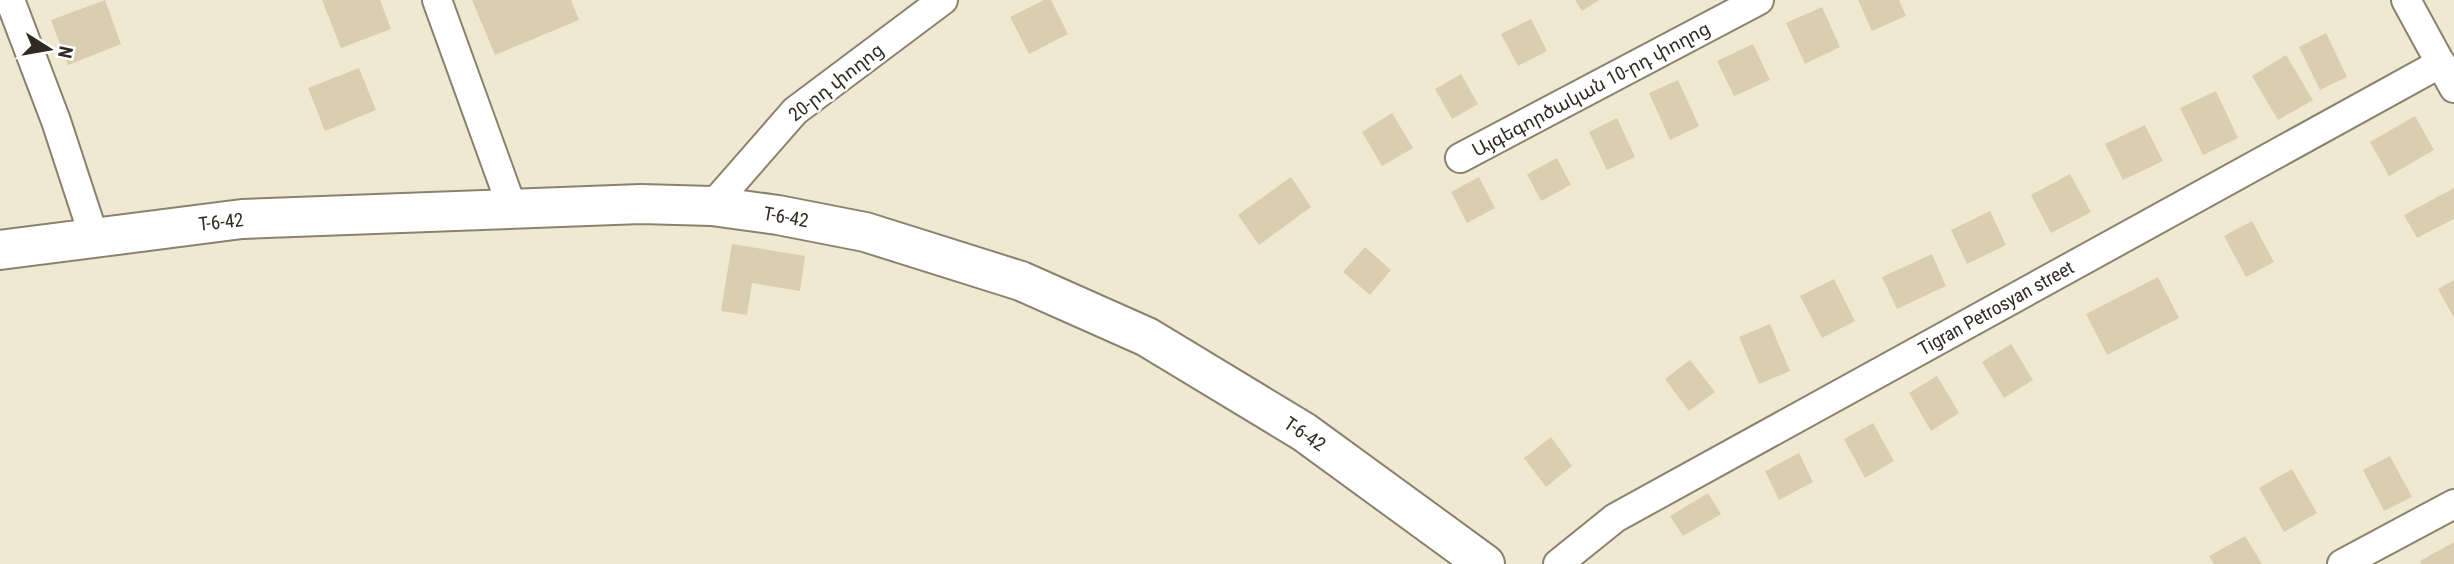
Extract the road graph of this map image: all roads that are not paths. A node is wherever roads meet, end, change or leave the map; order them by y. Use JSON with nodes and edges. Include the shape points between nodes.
{"nodes":[{"id":1,"x":10,"y":0,"type":"edge"},
{"id":2,"x":437,"y":0,"type":"edge"},
{"id":3,"x":943,"y":0,"type":"edge"},
{"id":4,"x":1759,"y":0,"type":"edge"},
{"id":5,"x":2407,"y":0,"type":"edge"},
{"id":6,"x":2441,"y":63,"type":"junction"},
{"id":7,"x":2454,"y":88,"type":"edge"},
{"id":8,"x":1460,"y":158,"type":"dead end"},
{"id":9,"x":712,"y":206,"type":"junction"},
{"id":10,"x":513,"y":209,"type":"junction"},
{"id":11,"x":94,"y":237,"type":"junction"},
{"id":12,"x":0,"y":250,"type":"edge"},
{"id":13,"x":2454,"y":504,"type":"edge"},
{"id":14,"x":1485,"y":564,"type":"edge"},
{"id":15,"x":1558,"y":564,"type":"edge"},
{"id":16,"x":2342,"y":564,"type":"edge"}],
"edges":[{"from":1,"to":11,"type":"street"},
{"from":2,"to":10,"type":"street"},
{"from":3,"to":9,"type":"street","name":"20-րդ փողոց","via":[[795,111]]},
{"from":4,"to":8,"type":"street","name":"Այգեգործական 10-րդ փողոց"},
{"from":5,"to":6,"type":"street"},
{"from":6,"to":7,"type":"street"},
{"from":6,"to":15,"type":"street","name":"Tigran Petrosyan street","via":[[1615,518]]},
{"from":9,"to":10,"type":"main road","name":"T-6-42"},
{"from":9,"to":14,"type":"main road","name":"T-6-42","via":[[865,232],[1021,281],[1147,337],[1304,432]]},
{"from":10,"to":11,"type":"main road","name":"T-6-42","via":[[242,219]]},
{"from":11,"to":12,"type":"main road","name":"T-6-42"},
{"from":13,"to":16,"type":"street"}]}
